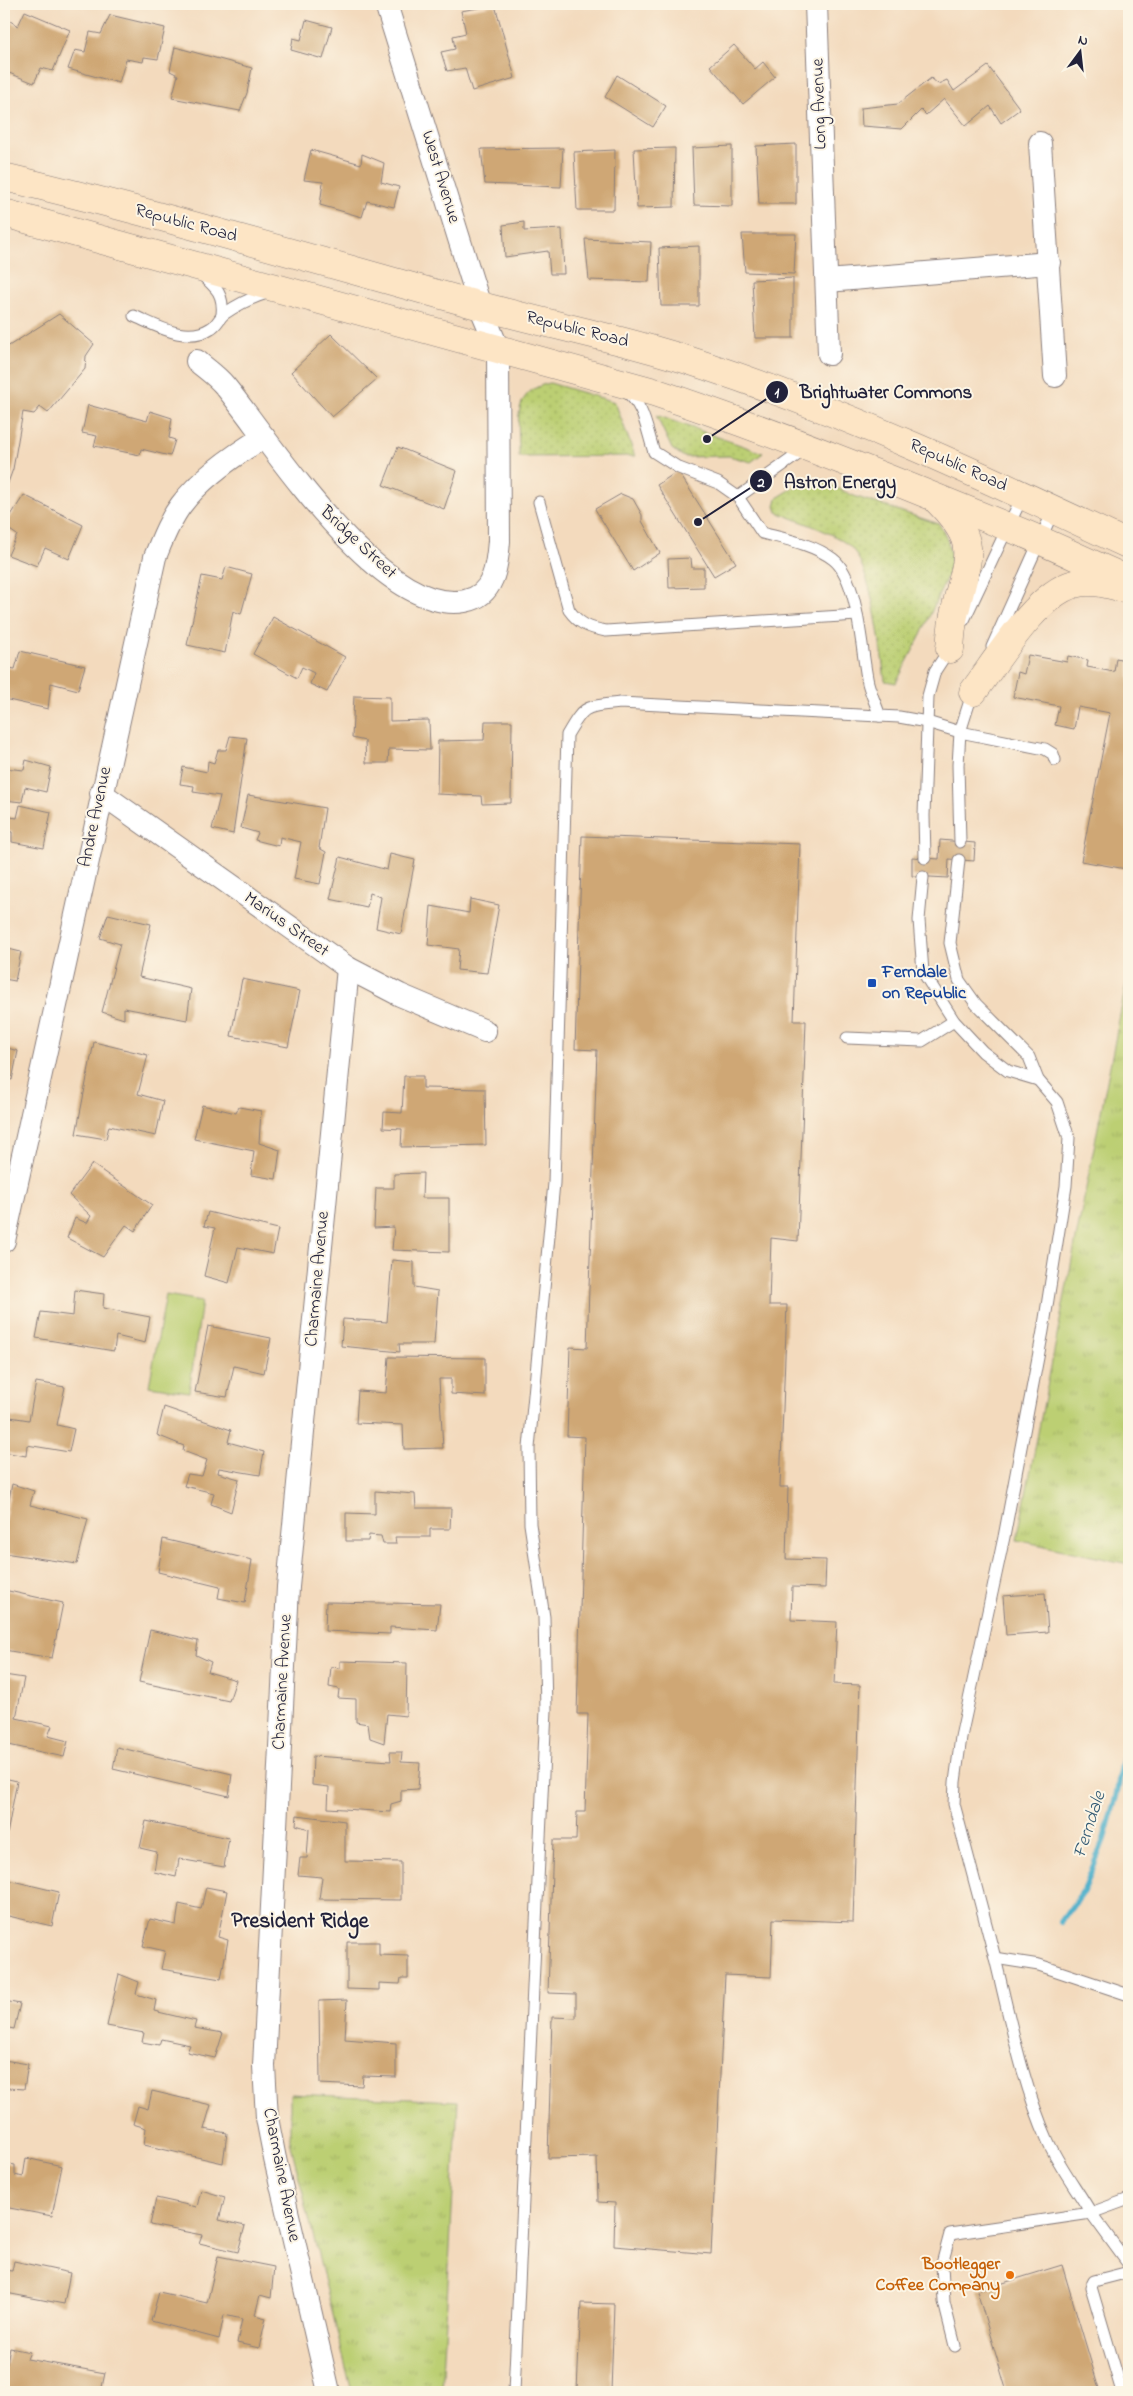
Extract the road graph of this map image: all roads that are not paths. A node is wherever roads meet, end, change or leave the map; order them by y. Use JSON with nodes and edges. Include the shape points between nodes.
{"nodes":[{"id":1,"x":386,"y":4,"type":"edge"},
{"id":2,"x":816,"y":4,"type":"edge"},
{"id":3,"x":1040,"y":143,"type":"dead end"},
{"id":4,"x":4,"y":160,"type":"edge"},
{"id":5,"x":4,"y":177,"type":"edge"},
{"id":6,"x":47,"y":188,"type":"junction"},
{"id":7,"x":4,"y":213,"type":"edge"},
{"id":8,"x":39,"y":223,"type":"junction"},
{"id":9,"x":4,"y":230,"type":"edge"},
{"id":10,"x":1049,"y":263,"type":"junction"},
{"id":11,"x":191,"y":264,"type":"junction"},
{"id":12,"x":827,"y":281,"type":"junction"},
{"id":13,"x":281,"y":288,"type":"junction"},
{"id":14,"x":480,"y":306,"type":"junction"},
{"id":15,"x":222,"y":315,"type":"junction"},
{"id":16,"x":134,"y":316,"type":"dead end"},
{"id":17,"x":498,"y":349,"type":"junction"},
{"id":18,"x":829,"y":354,"type":"dead end"},
{"id":19,"x":197,"y":360,"type":"dead end"},
{"id":20,"x":596,"y":375,"type":"junction"},
{"id":21,"x":1055,"y":376,"type":"dead end"},
{"id":22,"x":264,"y":437,"type":"junction"},
{"id":23,"x":808,"y":447,"type":"junction"},
{"id":24,"x":1023,"y":495,"type":"junction"},
{"id":25,"x":738,"y":497,"type":"junction"},
{"id":26,"x":935,"y":498,"type":"junction"},
{"id":27,"x":538,"y":502,"type":"dead end"},
{"id":28,"x":1054,"y":509,"type":"junction"},
{"id":29,"x":1009,"y":527,"type":"junction"},
{"id":30,"x":1039,"y":540,"type":"junction"},
{"id":31,"x":1129,"y":545,"type":"edge"},
{"id":32,"x":1129,"y":580,"type":"edge"},
{"id":33,"x":1129,"y":590,"type":"edge"},
{"id":34,"x":857,"y":615,"type":"junction"},
{"id":35,"x":950,"y":649,"type":"junction"},
{"id":36,"x":973,"y":692,"type":"junction"},
{"id":37,"x":880,"y":716,"type":"junction"},
{"id":38,"x":927,"y":722,"type":"junction"},
{"id":39,"x":960,"y":732,"type":"junction"},
{"id":40,"x":1055,"y":760,"type":"dead end"},
{"id":41,"x":101,"y":793,"type":"junction"},
{"id":42,"x":960,"y":842,"type":"dead end"},
{"id":43,"x":924,"y":858,"type":"dead end"},
{"id":44,"x":959,"y":860,"type":"dead end"},
{"id":45,"x":923,"y":877,"type":"dead end"},
{"id":46,"x":348,"y":968,"type":"junction"},
{"id":47,"x":954,"y":1021,"type":"junction"},
{"id":48,"x":485,"y":1031,"type":"dead end"},
{"id":49,"x":847,"y":1038,"type":"dead end"},
{"id":50,"x":1038,"y":1080,"type":"junction"},
{"id":51,"x":4,"y":1240,"type":"edge"},
{"id":52,"x":995,"y":1958,"type":"junction"},
{"id":53,"x":1129,"y":1995,"type":"edge"},
{"id":54,"x":1129,"y":2199,"type":"edge"},
{"id":55,"x":1091,"y":2213,"type":"junction"},
{"id":56,"x":1129,"y":2265,"type":"edge"},
{"id":57,"x":1129,"y":2272,"type":"edge"},
{"id":58,"x":955,"y":2346,"type":"dead end"},
{"id":59,"x":329,"y":2392,"type":"edge"},
{"id":60,"x":514,"y":2392,"type":"edge"},
{"id":61,"x":1122,"y":2392,"type":"edge"}],
"edges":[{"from":1,"to":14,"type":"street","name":"West Avenue"},
{"from":2,"to":12,"type":"street","name":"Long Avenue"},
{"from":3,"to":10,"type":"street"},
{"from":4,"to":6,"type":"main road"},
{"from":5,"to":6,"type":"main road","name":"Republic Road"},
{"from":6,"to":14,"type":"main road","name":"Republic Road"},
{"from":7,"to":8,"type":"main road","name":"Republic Road"},
{"from":8,"to":9,"type":"main road"},
{"from":8,"to":11,"type":"main road","name":"Republic Road"},
{"from":10,"to":12,"type":"street"},
{"from":10,"to":21,"type":"street"},
{"from":11,"to":13,"type":"main road","name":"Republic Road"},
{"from":11,"to":15,"type":"lane","via":[[224,300]]},
{"from":12,"to":18,"type":"street","name":"Long Avenue"},
{"from":13,"to":15,"type":"lane","via":[[256,296]]},
{"from":13,"to":17,"type":"main road","name":"Republic Road"},
{"from":14,"to":17,"type":"street","name":"West Avenue"},
{"from":14,"to":24,"type":"main road","name":"Republic Road","via":[[706,366],[896,439]]},
{"from":15,"to":16,"type":"lane","via":[[212,328],[192,335],[169,332]]},
{"from":17,"to":20,"type":"main road","name":"Republic Road"},
{"from":17,"to":22,"type":"street","name":"Bridge Street","via":[[500,464],[497,565],[490,584],[476,599],[455,603],[436,600],[410,590],[378,566],[314,502]]},
{"from":19,"to":22,"type":"street","name":"Bridge Street","via":[[224,384]]},
{"from":20,"to":23,"type":"main road","name":"Republic Road","via":[[739,420]]},
{"from":20,"to":25,"type":"lane","via":[[630,394],[639,406],[654,452],[679,468],[718,483]]},
{"from":22,"to":41,"type":"street","name":"Andre Avenue","via":[[238,453],[198,486],[166,529],[155,557]]},
{"from":23,"to":25,"type":"lane"},
{"from":23,"to":26,"type":"main road","name":"Republic Road"},
{"from":24,"to":28,"type":"main road","name":"Republic Road"},
{"from":24,"to":29,"type":"lane"},
{"from":25,"to":34,"type":"lane","via":[[762,533],[807,546],[834,560],[845,574]]},
{"from":26,"to":29,"type":"main road","name":"Republic Road"},
{"from":26,"to":35,"type":"main road","via":[[963,530],[968,558],[955,608]]},
{"from":27,"to":34,"type":"lane","via":[[569,610],[577,621],[593,629]]},
{"from":28,"to":30,"type":"lane"},
{"from":28,"to":31,"type":"main road","name":"Republic Road"},
{"from":29,"to":30,"type":"main road","name":"Republic Road"},
{"from":29,"to":35,"type":"lane"},
{"from":30,"to":32,"type":"main road","name":"Republic Road"},
{"from":30,"to":36,"type":"lane"},
{"from":33,"to":36,"type":"main road","via":[[1092,582],[1074,584],[1051,596],[1024,624]]},
{"from":34,"to":37,"type":"lane","via":[[868,683]]},
{"from":35,"to":38,"type":"lane","via":[[936,671],[928,696]]},
{"from":36,"to":39,"type":"lane"},
{"from":37,"to":38,"type":"lane"},
{"from":37,"to":60,"type":"lane","via":[[620,703],[587,707],[567,735],[554,1183],[530,1448],[530,1524],[544,1617],[546,1710]]},
{"from":38,"to":39,"type":"lane"},
{"from":38,"to":43,"type":"lane"},
{"from":39,"to":40,"type":"lane","via":[[1045,749],[1054,754]]},
{"from":39,"to":42,"type":"lane"},
{"from":41,"to":46,"type":"street","name":"Marius Street"},
{"from":41,"to":51,"type":"street","name":"Andre Avenue"},
{"from":44,"to":50,"type":"lane","via":[[950,943],[959,980],[976,1004],[1029,1057]]},
{"from":45,"to":47,"type":"lane","via":[[919,920],[923,972]]},
{"from":46,"to":48,"type":"street","name":"Marius Street","via":[[400,995]]},
{"from":46,"to":59,"type":"street","name":"Charmaine Avenue","via":[[288,1587],[264,2066],[266,2118],[274,2159]]},
{"from":47,"to":49,"type":"lane","via":[[922,1040]]},
{"from":47,"to":50,"type":"lane","via":[[997,1064],[1008,1071]]},
{"from":50,"to":52,"type":"lane","via":[[1057,1102],[1069,1138],[1069,1163],[1025,1434],[961,1737],[954,1793],[958,1825]]},
{"from":52,"to":53,"type":"lane","via":[[1039,1965]]},
{"from":52,"to":55,"type":"lane","via":[[1039,2119],[1049,2143]]},
{"from":54,"to":55,"type":"lane"},
{"from":55,"to":56,"type":"lane"},
{"from":55,"to":58,"type":"lane","via":[[950,2234],[942,2264],[944,2302]]},
{"from":57,"to":61,"type":"lane","via":[[1094,2281],[1091,2287]]}]}
